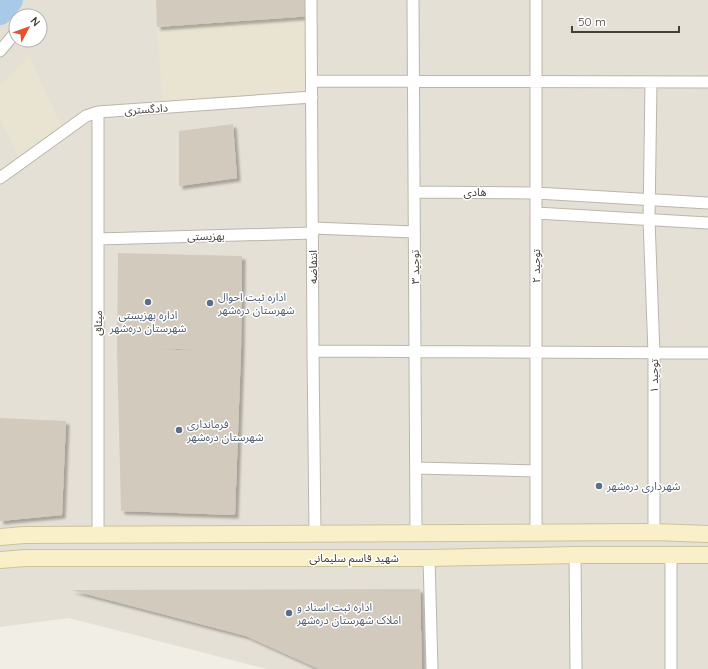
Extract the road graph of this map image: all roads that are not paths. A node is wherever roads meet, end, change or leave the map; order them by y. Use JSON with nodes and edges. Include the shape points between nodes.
{"nodes":[{"id":1,"x":311,"y":0,"type":"edge"},
{"id":2,"x":413,"y":0,"type":"edge"},
{"id":3,"x":536,"y":0,"type":"edge"},
{"id":4,"x":8,"y":42,"type":"edge"},
{"id":5,"x":0,"y":51,"type":"edge"},
{"id":6,"x":312,"y":81,"type":"junction"},
{"id":7,"x":414,"y":81,"type":"junction"},
{"id":8,"x":536,"y":82,"type":"junction"},
{"id":9,"x":651,"y":82,"type":"junction"},
{"id":10,"x":708,"y":82,"type":"edge"},
{"id":11,"x":312,"y":97,"type":"junction"},
{"id":12,"x":98,"y":112,"type":"junction"},
{"id":13,"x":0,"y":178,"type":"edge"},
{"id":14,"x":414,"y":192,"type":"junction"},
{"id":15,"x":536,"y":193,"type":"junction"},
{"id":16,"x":649,"y":200,"type":"junction"},
{"id":17,"x":708,"y":203,"type":"edge"},
{"id":18,"x":536,"y":213,"type":"junction"},
{"id":19,"x":650,"y":220,"type":"junction"},
{"id":20,"x":708,"y":223,"type":"edge"},
{"id":21,"x":313,"y":230,"type":"junction"},
{"id":22,"x":414,"y":232,"type":"junction"},
{"id":23,"x":98,"y":239,"type":"junction"},
{"id":24,"x":313,"y":351,"type":"junction"},
{"id":25,"x":416,"y":351,"type":"junction"},
{"id":26,"x":537,"y":352,"type":"junction"},
{"id":27,"x":654,"y":353,"type":"junction"},
{"id":28,"x":708,"y":353,"type":"edge"},
{"id":29,"x":416,"y":468,"type":"junction"},
{"id":30,"x":536,"y":471,"type":"junction"},
{"id":31,"x":654,"y":532,"type":"junction"},
{"id":32,"x":536,"y":533,"type":"junction"},
{"id":33,"x":315,"y":534,"type":"junction"},
{"id":34,"x":416,"y":534,"type":"junction"},
{"id":35,"x":708,"y":534,"type":"edge"},
{"id":36,"x":98,"y":535,"type":"junction"},
{"id":37,"x":0,"y":537,"type":"edge"},
{"id":38,"x":708,"y":554,"type":"edge"},
{"id":39,"x":575,"y":555,"type":"junction"},
{"id":40,"x":671,"y":555,"type":"junction"},
{"id":41,"x":429,"y":558,"type":"junction"},
{"id":42,"x":0,"y":560,"type":"edge"},
{"id":43,"x":432,"y":669,"type":"edge"},
{"id":44,"x":576,"y":669,"type":"edge"},
{"id":45,"x":671,"y":669,"type":"edge"}],
"edges":[{"from":1,"to":6,"type":"street","name":"انتفاضه"},
{"from":2,"to":7,"type":"street","name":"توحید ۳"},
{"from":3,"to":8,"type":"street","name":"توحید ۲"},
{"from":4,"to":5,"type":"street"},
{"from":6,"to":7,"type":"street"},
{"from":6,"to":11,"type":"street","name":"انتفاضه"},
{"from":7,"to":8,"type":"street"},
{"from":7,"to":14,"type":"street","name":"توحید ۳"},
{"from":8,"to":9,"type":"street"},
{"from":8,"to":15,"type":"street","name":"توحید ۲"},
{"from":9,"to":10,"type":"street"},
{"from":9,"to":16,"type":"street"},
{"from":11,"to":12,"type":"street","name":"دادگستری"},
{"from":11,"to":21,"type":"street","name":"انتفاضه"},
{"from":12,"to":13,"type":"street","name":"دادگستری","via":[[86,116]]},
{"from":12,"to":23,"type":"street","name":"میثاق"},
{"from":14,"to":15,"type":"street","name":"هادی"},
{"from":14,"to":22,"type":"street","name":"توحید ۳"},
{"from":15,"to":16,"type":"street","name":"هادی"},
{"from":15,"to":18,"type":"street","name":"توحید ۲"},
{"from":16,"to":17,"type":"street","name":"هادی"},
{"from":16,"to":19,"type":"street"},
{"from":18,"to":19,"type":"street"},
{"from":18,"to":26,"type":"street","name":"توحید ۲"},
{"from":19,"to":20,"type":"street"},
{"from":19,"to":27,"type":"street","name":"توحید ۱"},
{"from":21,"to":22,"type":"street","name":"بهزیستی"},
{"from":21,"to":23,"type":"street","name":"بهزیستی"},
{"from":21,"to":24,"type":"street","name":"انتفاضه"},
{"from":22,"to":25,"type":"street","name":"توحید ۳"},
{"from":23,"to":36,"type":"street","name":"میثاق"},
{"from":24,"to":25,"type":"street"},
{"from":24,"to":33,"type":"street","name":"انتفاضه"},
{"from":25,"to":26,"type":"street"},
{"from":25,"to":29,"type":"street","name":"توحید ۳"},
{"from":26,"to":27,"type":"street"},
{"from":26,"to":30,"type":"street","name":"توحید ۲"},
{"from":27,"to":28,"type":"street"},
{"from":27,"to":31,"type":"street","name":"توحید ۱"},
{"from":29,"to":30,"type":"street"},
{"from":29,"to":34,"type":"street","name":"توحید ۳"},
{"from":30,"to":32,"type":"street","name":"توحید ۲"},
{"from":31,"to":32,"type":"main road"},
{"from":31,"to":35,"type":"main road"},
{"from":32,"to":34,"type":"main road"},
{"from":33,"to":34,"type":"main road"},
{"from":33,"to":36,"type":"main road"},
{"from":36,"to":37,"type":"main road"},
{"from":38,"to":40,"type":"main road","name":"شهید قاسم سلیمانی"},
{"from":39,"to":40,"type":"main road","name":"شهید قاسم سلیمانی"},
{"from":39,"to":41,"type":"main road","name":"شهید قاسم سلیمانی"},
{"from":39,"to":44,"type":"street"},
{"from":40,"to":45,"type":"street"},
{"from":41,"to":42,"type":"main road","name":"شهید قاسم سلیمانی"},
{"from":41,"to":43,"type":"street"}]}
